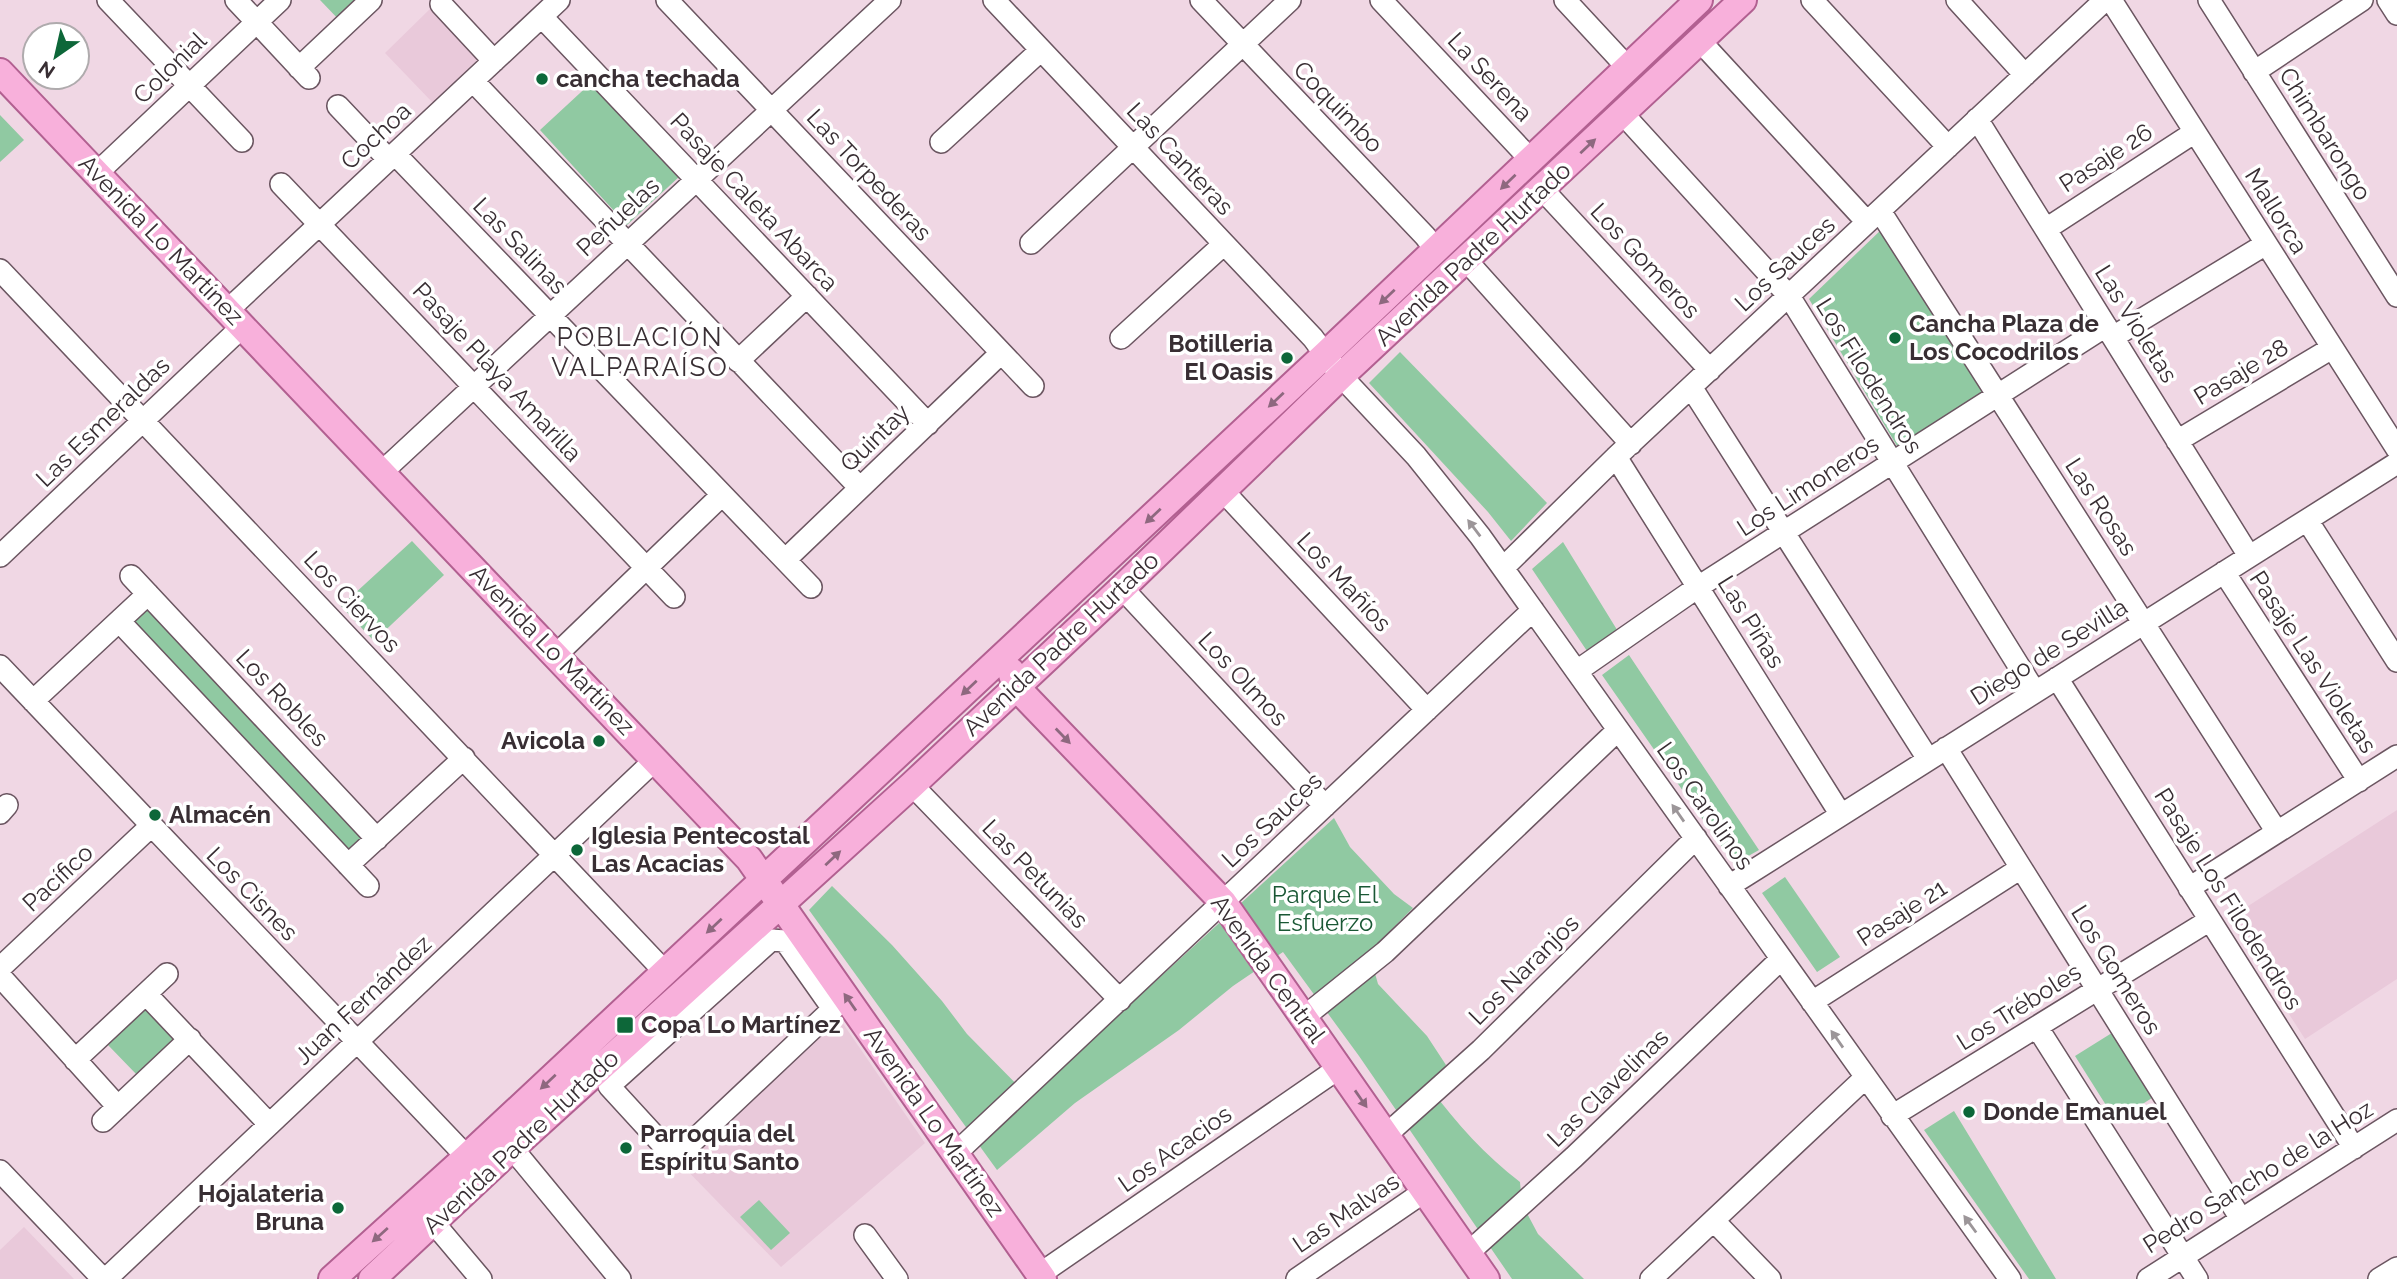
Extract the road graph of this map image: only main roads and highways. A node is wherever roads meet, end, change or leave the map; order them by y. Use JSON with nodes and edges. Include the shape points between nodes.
{"nodes":[{"id":1,"x":1699,"y":0,"type":"edge"},
{"id":2,"x":1743,"y":0,"type":"edge"},
{"id":3,"x":0,"y":72,"type":"edge"},
{"id":4,"x":1012,"y":647,"type":"junction"},
{"id":5,"x":1016,"y":687,"type":"junction"},
{"id":6,"x":764,"y":880,"type":"junction"},
{"id":7,"x":782,"y":904,"type":"junction"},
{"id":8,"x":1042,"y":1277,"type":"edge"},
{"id":9,"x":332,"y":1279,"type":"edge"},
{"id":10,"x":372,"y":1279,"type":"edge"},
{"id":11,"x":1486,"y":1279,"type":"edge"}],
"edges":[{"from":1,"to":4,"type":"main road","name":"Avenida Padre Hurtado","one_way":true},
{"from":5,"to":2,"type":"main road","name":"Avenida Padre Hurtado","one_way":true},
{"from":3,"to":6,"type":"main road","name":"Avenida Lo Martínez","via":[[656,759]]},
{"from":4,"to":5,"type":"main road","via":[[1010,670]]},
{"from":4,"to":6,"type":"main road","name":"Avenida Padre Hurtado","one_way":true},
{"from":7,"to":5,"type":"main road","name":"Avenida Padre Hurtado","one_way":true},
{"from":5,"to":11,"type":"main road","name":"Avenida Central","one_way":true,"via":[[1223,902]]},
{"from":6,"to":7,"type":"main road","name":"Avenida Lo Martínez"},
{"from":6,"to":9,"type":"main road","name":"Avenida Padre Hurtado","one_way":true},
{"from":8,"to":7,"type":"main road","name":"Avenida Lo Martínez","one_way":true},
{"from":7,"to":10,"type":"main road","name":"Avenida Padre Hurtado"}]}
